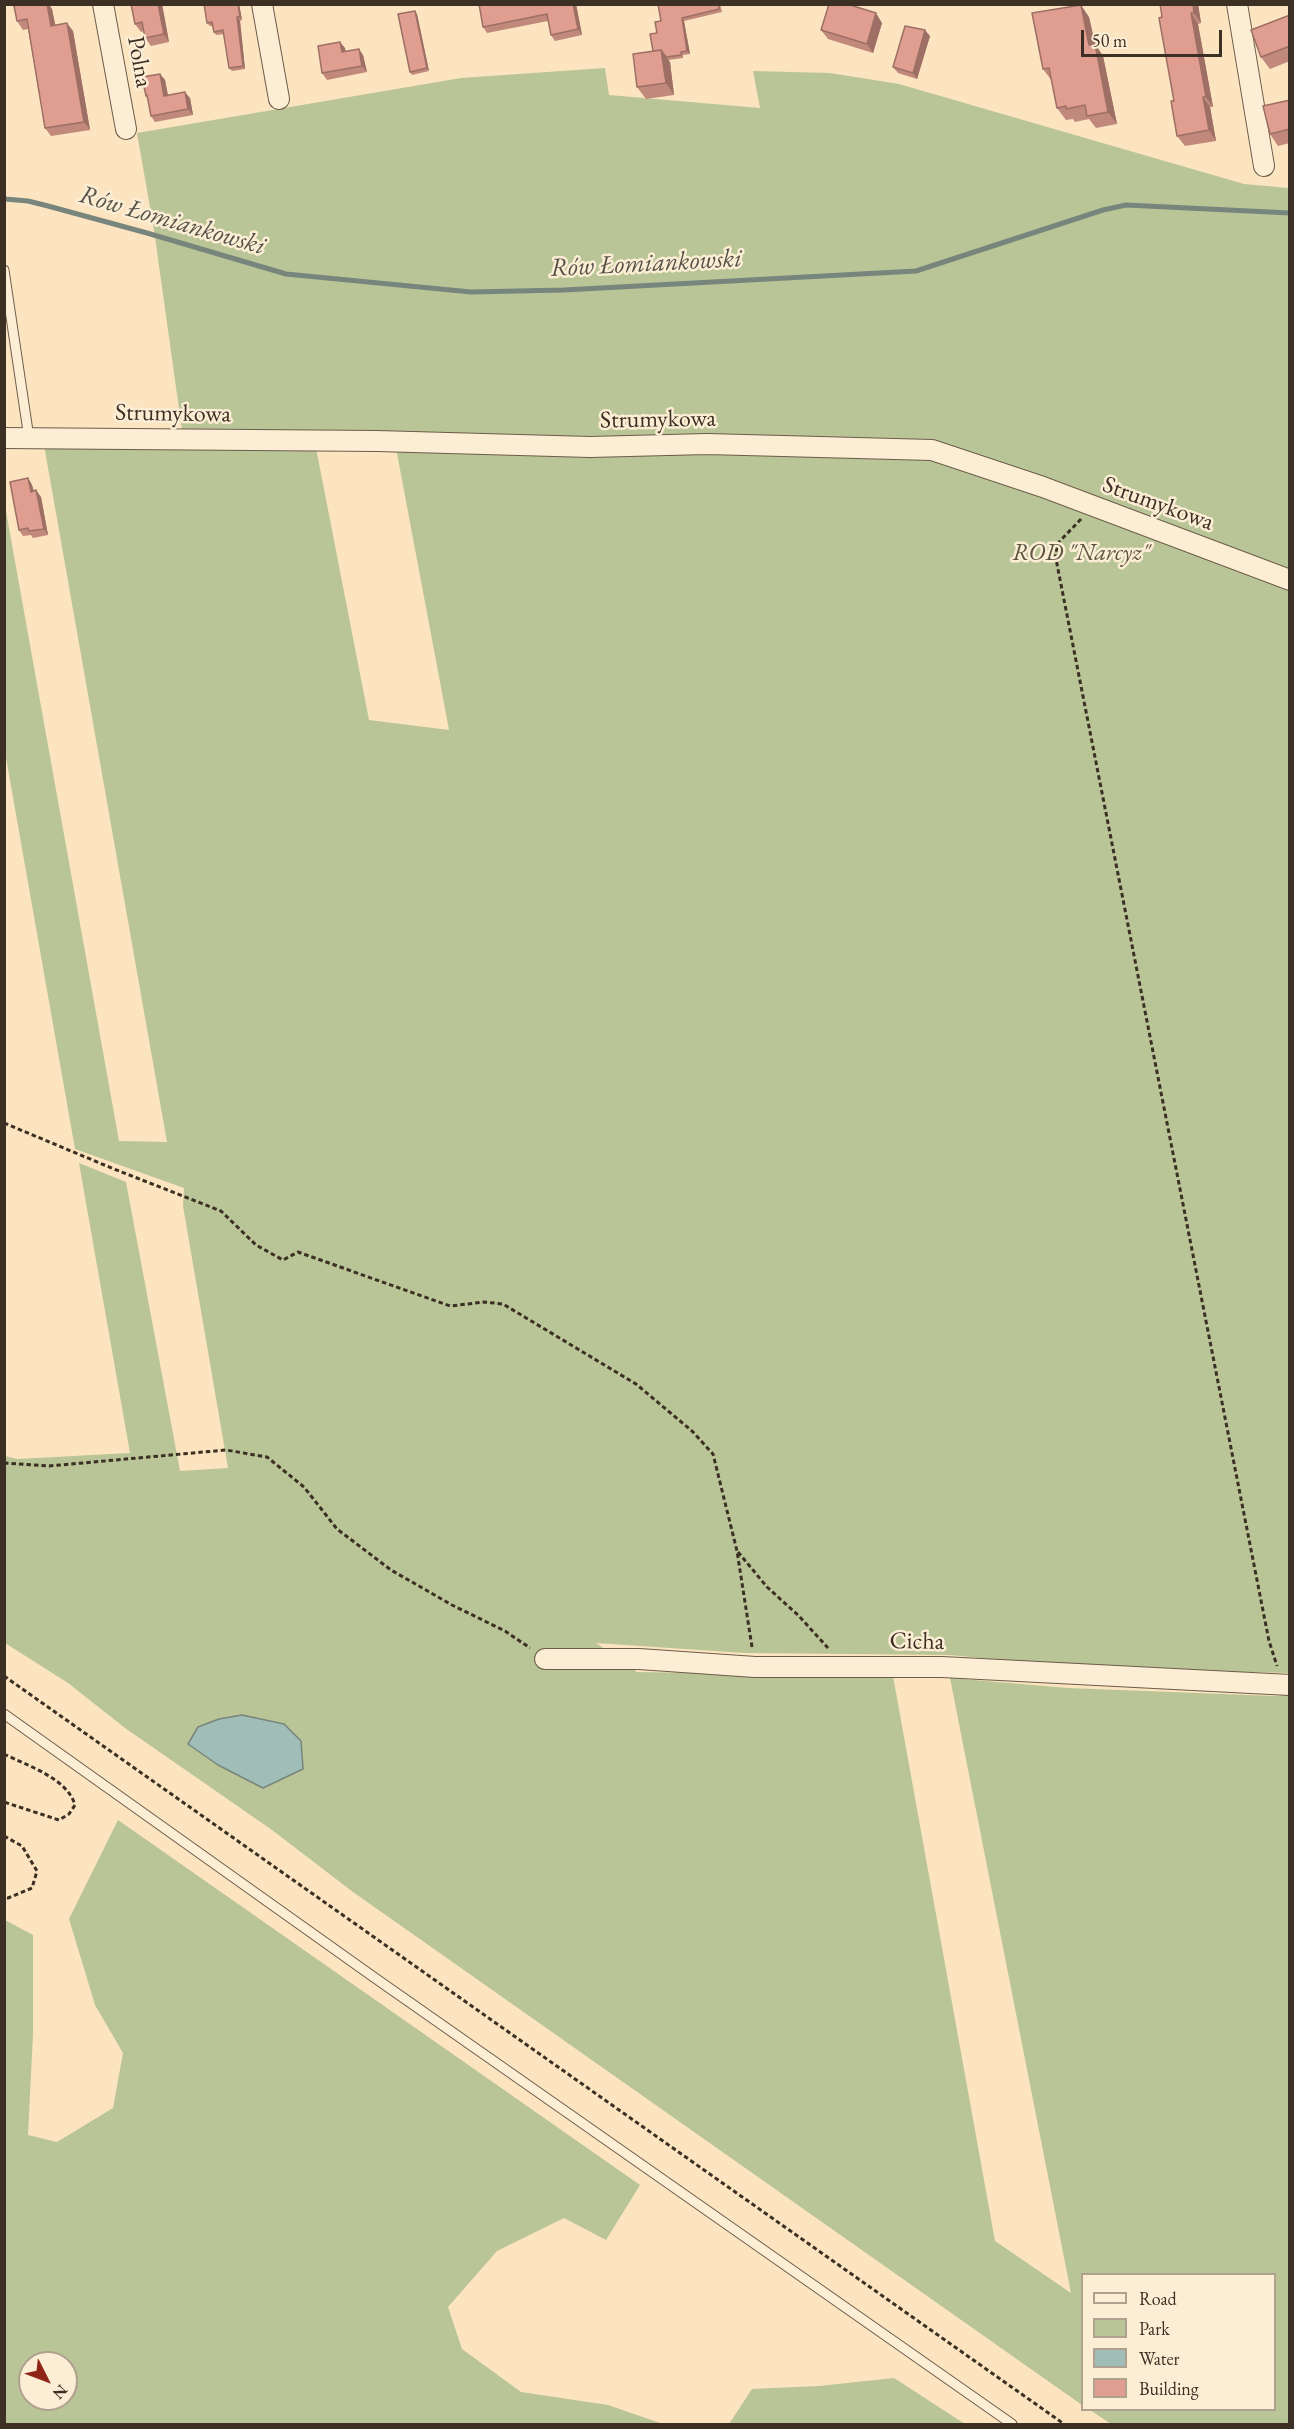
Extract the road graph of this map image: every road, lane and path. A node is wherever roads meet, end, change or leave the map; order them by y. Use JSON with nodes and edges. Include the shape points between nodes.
{"nodes":[{"id":1,"x":103,"y":4,"type":"edge"},
{"id":2,"x":262,"y":4,"type":"edge"},
{"id":3,"x":1237,"y":4,"type":"edge"},
{"id":4,"x":279,"y":99,"type":"dead end"},
{"id":5,"x":126,"y":129,"type":"dead end"},
{"id":6,"x":1264,"y":166,"type":"dead end"},
{"id":7,"x":4,"y":270,"type":"edge"},
{"id":8,"x":4,"y":438,"type":"edge"},
{"id":9,"x":29,"y":438,"type":"junction"},
{"id":10,"x":1088,"y":511,"type":"dead end"},
{"id":11,"x":1290,"y":580,"type":"edge"},
{"id":12,"x":4,"y":1123,"type":"edge"},
{"id":13,"x":4,"y":1463,"type":"edge"},
{"id":14,"x":737,"y":1551,"type":"junction"},
{"id":15,"x":545,"y":1659,"type":"joint"},
{"id":16,"x":755,"y":1667,"type":"junction"},
{"id":17,"x":840,"y":1667,"type":"junction"},
{"id":18,"x":4,"y":1676,"type":"edge"},
{"id":19,"x":1285,"y":1679,"type":"edge"},
{"id":20,"x":4,"y":1714,"type":"edge"},
{"id":21,"x":4,"y":1754,"type":"edge"},
{"id":22,"x":4,"y":1802,"type":"edge"},
{"id":23,"x":4,"y":1836,"type":"edge"},
{"id":24,"x":4,"y":1897,"type":"edge"},
{"id":25,"x":1012,"y":2424,"type":"edge"},
{"id":26,"x":1064,"y":2424,"type":"edge"}],
"edges":[{"from":1,"to":5,"type":"street","name":"Polna"},
{"from":2,"to":4,"type":"street"},
{"from":3,"to":6,"type":"street"},
{"from":7,"to":9,"type":"lane"},
{"from":8,"to":9,"type":"street","name":"Strumykowa"},
{"from":9,"to":11,"type":"street","name":"Strumykowa","via":[[590,447],[707,444],[932,450],[1043,487]]},
{"from":10,"to":19,"type":"path","via":[[1059,542],[1055,554],[1267,1629]]},
{"from":12,"to":14,"type":"path","via":[[221,1211],[256,1245],[283,1260],[298,1252],[450,1306],[503,1304],[636,1384],[693,1431],[713,1454]]},
{"from":13,"to":15,"type":"path","via":[[49,1466],[226,1450],[267,1457],[304,1487],[337,1529],[391,1570],[505,1631]]},
{"from":14,"to":16,"type":"path"},
{"from":14,"to":17,"type":"path","via":[[767,1587],[823,1641]]},
{"from":15,"to":16,"type":"street","name":"Cicha","via":[[639,1659]]},
{"from":16,"to":17,"type":"street","name":"Cicha"},
{"from":17,"to":19,"type":"street","name":"Cicha"},
{"from":18,"to":26,"type":"path"},
{"from":20,"to":25,"type":"lane"},
{"from":21,"to":22,"type":"path","via":[[60,1783],[75,1805],[59,1820]]},
{"from":23,"to":24,"type":"path","via":[[22,1846],[37,1870],[32,1888]]}]}
